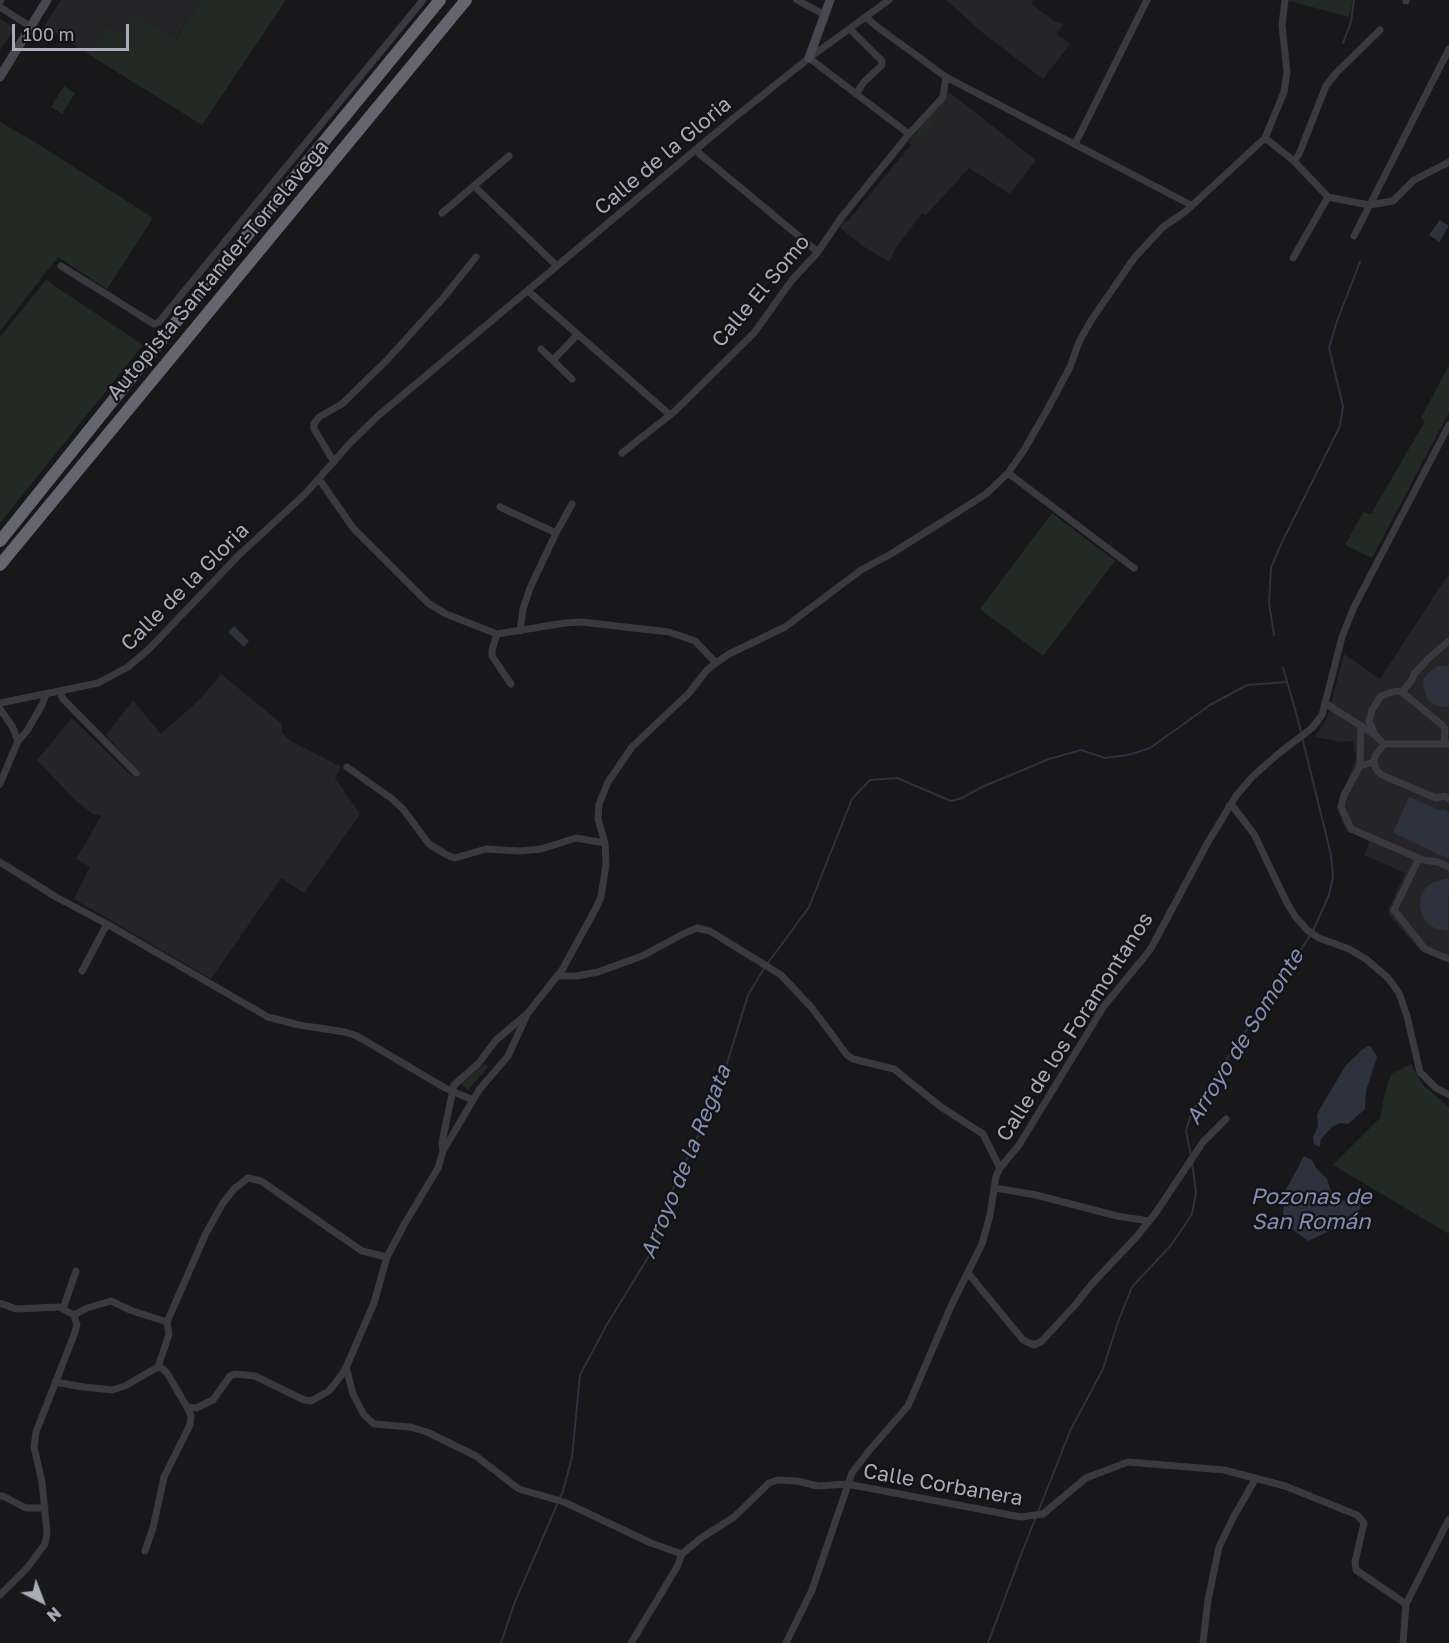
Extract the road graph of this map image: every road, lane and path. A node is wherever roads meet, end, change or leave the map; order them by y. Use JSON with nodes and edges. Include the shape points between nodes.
{"nodes":[{"id":1,"x":47,"y":0,"type":"edge"},
{"id":2,"x":423,"y":0,"type":"edge"},
{"id":3,"x":440,"y":0,"type":"edge"},
{"id":4,"x":466,"y":0,"type":"edge"},
{"id":5,"x":797,"y":0,"type":"edge"},
{"id":6,"x":830,"y":0,"type":"edge"},
{"id":7,"x":889,"y":0,"type":"edge"},
{"id":8,"x":1147,"y":0,"type":"edge"},
{"id":9,"x":1285,"y":0,"type":"edge"},
{"id":10,"x":0,"y":7,"type":"edge"},
{"id":11,"x":825,"y":15,"type":"junction"},
{"id":12,"x":866,"y":17,"type":"junction"},
{"id":13,"x":31,"y":27,"type":"junction"},
{"id":14,"x":850,"y":29,"type":"junction"},
{"id":15,"x":1380,"y":30,"type":"dead end"},
{"id":16,"x":819,"y":34,"type":"junction"},
{"id":17,"x":1449,"y":49,"type":"edge"},
{"id":18,"x":820,"y":50,"type":"junction"},
{"id":19,"x":808,"y":58,"type":"junction"},
{"id":20,"x":0,"y":77,"type":"edge"},
{"id":21,"x":946,"y":77,"type":"junction"},
{"id":22,"x":856,"y":94,"type":"junction"},
{"id":23,"x":909,"y":134,"type":"junction"},
{"id":24,"x":1265,"y":138,"type":"junction"},
{"id":25,"x":1076,"y":144,"type":"junction"},
{"id":26,"x":695,"y":150,"type":"junction"},
{"id":27,"x":509,"y":156,"type":"dead end"},
{"id":28,"x":1294,"y":161,"type":"junction"},
{"id":29,"x":1449,"y":162,"type":"edge"},
{"id":30,"x":474,"y":186,"type":"junction"},
{"id":31,"x":1328,"y":197,"type":"junction"},
{"id":32,"x":1191,"y":205,"type":"junction"},
{"id":33,"x":1369,"y":205,"type":"junction"},
{"id":34,"x":442,"y":213,"type":"dead end"},
{"id":35,"x":1354,"y":236,"type":"dead end"},
{"id":36,"x":818,"y":252,"type":"junction"},
{"id":37,"x":476,"y":257,"type":"dead end"},
{"id":38,"x":1293,"y":258,"type":"dead end"},
{"id":39,"x":61,"y":266,"type":"dead end"},
{"id":40,"x":557,"y":266,"type":"junction"},
{"id":41,"x":528,"y":291,"type":"junction"},
{"id":42,"x":577,"y":335,"type":"junction"},
{"id":43,"x":542,"y":349,"type":"dead end"},
{"id":44,"x":554,"y":359,"type":"junction"},
{"id":45,"x":572,"y":379,"type":"dead end"},
{"id":46,"x":669,"y":414,"type":"junction"},
{"id":47,"x":1449,"y":425,"type":"edge"},
{"id":48,"x":622,"y":453,"type":"dead end"},
{"id":49,"x":334,"y":462,"type":"junction"},
{"id":50,"x":1008,"y":473,"type":"junction"},
{"id":51,"x":319,"y":479,"type":"junction"},
{"id":52,"x":572,"y":504,"type":"dead end"},
{"id":53,"x":501,"y":507,"type":"dead end"},
{"id":54,"x":556,"y":533,"type":"junction"},
{"id":55,"x":0,"y":542,"type":"edge"},
{"id":56,"x":0,"y":566,"type":"edge"},
{"id":57,"x":1134,"y":568,"type":"dead end"},
{"id":58,"x":520,"y":631,"type":"junction"},
{"id":59,"x":497,"y":634,"type":"junction"},
{"id":60,"x":1449,"y":641,"type":"edge"},
{"id":61,"x":716,"y":663,"type":"junction"},
{"id":62,"x":511,"y":684,"type":"dead end"},
{"id":63,"x":60,"y":692,"type":"junction"},
{"id":64,"x":1402,"y":692,"type":"junction"},
{"id":65,"x":45,"y":694,"type":"junction"},
{"id":66,"x":0,"y":703,"type":"edge"},
{"id":67,"x":1325,"y":703,"type":"junction"},
{"id":68,"x":0,"y":709,"type":"edge"},
{"id":69,"x":1361,"y":726,"type":"junction"},
{"id":70,"x":1374,"y":735,"type":"junction"},
{"id":71,"x":18,"y":741,"type":"junction"},
{"id":72,"x":1384,"y":744,"type":"junction"},
{"id":73,"x":1447,"y":744,"type":"edge"},
{"id":74,"x":1374,"y":762,"type":"junction"},
{"id":75,"x":1360,"y":766,"type":"junction"},
{"id":76,"x":347,"y":767,"type":"dead end"},
{"id":77,"x":136,"y":773,"type":"dead end"},
{"id":78,"x":0,"y":784,"type":"edge"},
{"id":79,"x":1449,"y":787,"type":"edge"},
{"id":80,"x":1447,"y":798,"type":"edge"},
{"id":81,"x":1229,"y":806,"type":"junction"},
{"id":82,"x":604,"y":843,"type":"junction"},
{"id":83,"x":1419,"y":858,"type":"junction"},
{"id":84,"x":0,"y":862,"type":"edge"},
{"id":85,"x":1449,"y":867,"type":"edge"},
{"id":86,"x":107,"y":924,"type":"junction"},
{"id":87,"x":1449,"y":959,"type":"edge"},
{"id":88,"x":82,"y":971,"type":"dead end"},
{"id":89,"x":557,"y":976,"type":"junction"},
{"id":90,"x":527,"y":1014,"type":"junction"},
{"id":91,"x":452,"y":1090,"type":"junction"},
{"id":92,"x":1449,"y":1095,"type":"edge"},
{"id":93,"x":473,"y":1100,"type":"junction"},
{"id":94,"x":1226,"y":1119,"type":"dead end"},
{"id":95,"x":443,"y":1151,"type":"junction"},
{"id":96,"x":1000,"y":1168,"type":"junction"},
{"id":97,"x":995,"y":1188,"type":"junction"},
{"id":98,"x":1149,"y":1221,"type":"junction"},
{"id":99,"x":387,"y":1257,"type":"junction"},
{"id":100,"x":76,"y":1271,"type":"dead end"},
{"id":101,"x":968,"y":1273,"type":"junction"},
{"id":102,"x":0,"y":1303,"type":"edge"},
{"id":103,"x":63,"y":1309,"type":"junction"},
{"id":104,"x":74,"y":1315,"type":"junction"},
{"id":105,"x":167,"y":1322,"type":"junction"},
{"id":106,"x":158,"y":1367,"type":"junction"},
{"id":107,"x":346,"y":1367,"type":"junction"},
{"id":108,"x":55,"y":1382,"type":"junction"},
{"id":109,"x":187,"y":1407,"type":"junction"},
{"id":110,"x":1256,"y":1478,"type":"junction"},
{"id":111,"x":847,"y":1484,"type":"junction"},
{"id":112,"x":0,"y":1496,"type":"edge"},
{"id":113,"x":45,"y":1508,"type":"junction"},
{"id":114,"x":1449,"y":1519,"type":"edge"},
{"id":115,"x":145,"y":1551,"type":"dead end"},
{"id":116,"x":682,"y":1554,"type":"junction"},
{"id":117,"x":0,"y":1595,"type":"edge"},
{"id":118,"x":1406,"y":1605,"type":"junction"},
{"id":119,"x":631,"y":1643,"type":"edge"},
{"id":120,"x":786,"y":1643,"type":"edge"},
{"id":121,"x":1203,"y":1643,"type":"edge"},
{"id":122,"x":1403,"y":1643,"type":"edge"}],
"edges":[{"from":1,"to":13,"type":"main road"},
{"from":2,"to":39,"type":"street","via":[[159,322],[154,324]]},
{"from":3,"to":55,"type":"highway","name":"Autopista Santander-Torrelavega"},
{"from":4,"to":56,"type":"highway","name":"Autopista Santander-Torrelavega"},
{"from":5,"to":11,"type":"street"},
{"from":6,"to":11,"type":"main road"},
{"from":7,"to":12,"type":"street"},
{"from":8,"to":25,"type":"street"},
{"from":9,"to":24,"type":"street","via":[[1282,25],[1286,82]]},
{"from":10,"to":13,"type":"street"},
{"from":11,"to":16,"type":"main road"},
{"from":12,"to":14,"type":"street"},
{"from":12,"to":21,"type":"street"},
{"from":13,"to":20,"type":"main road"},
{"from":14,"to":18,"type":"street"},
{"from":14,"to":22,"type":"street","via":[[882,64]]},
{"from":15,"to":28,"type":"street","via":[[1326,86]]},
{"from":16,"to":18,"type":"main road"},
{"from":16,"to":19,"type":"main road"},
{"from":17,"to":33,"type":"street"},
{"from":18,"to":19,"type":"street","name":"Calle de la Gloria"},
{"from":19,"to":22,"type":"street"},
{"from":19,"to":26,"type":"street","name":"Calle de la Gloria"},
{"from":21,"to":23,"type":"street","name":"Calle El Somo","via":[[943,97]]},
{"from":21,"to":25,"type":"street"},
{"from":22,"to":23,"type":"street"},
{"from":23,"to":36,"type":"street","name":"Calle El Somo"},
{"from":24,"to":28,"type":"street"},
{"from":24,"to":32,"type":"street"},
{"from":25,"to":32,"type":"street"},
{"from":26,"to":36,"type":"street"},
{"from":26,"to":40,"type":"street","name":"Calle de la Gloria"},
{"from":27,"to":30,"type":"street"},
{"from":28,"to":31,"type":"street"},
{"from":29,"to":33,"type":"street","via":[[1414,180],[1393,201]]},
{"from":30,"to":34,"type":"street"},
{"from":30,"to":40,"type":"street"},
{"from":31,"to":33,"type":"street"},
{"from":31,"to":38,"type":"street"},
{"from":32,"to":50,"type":"street","via":[[1156,235],[1115,283]]},
{"from":33,"to":35,"type":"street"},
{"from":36,"to":46,"type":"street","name":"Calle El Somo","via":[[742,346]]},
{"from":37,"to":49,"type":"street","via":[[387,360],[342,404],[314,424]]},
{"from":40,"to":41,"type":"street","name":"Calle de la Gloria"},
{"from":41,"to":42,"type":"street"},
{"from":41,"to":49,"type":"street","name":"Calle de la Gloria","via":[[380,415]]},
{"from":42,"to":44,"type":"street"},
{"from":42,"to":46,"type":"street"},
{"from":43,"to":44,"type":"street"},
{"from":44,"to":45,"type":"street"},
{"from":46,"to":48,"type":"street","name":"Calle El Somo"},
{"from":47,"to":67,"type":"street","via":[[1354,607]]},
{"from":49,"to":51,"type":"street","name":"Calle de la Gloria"},
{"from":50,"to":57,"type":"street"},
{"from":50,"to":61,"type":"street","via":[[986,494],[861,570],[785,627]]},
{"from":51,"to":59,"type":"street","via":[[353,528],[428,603]]},
{"from":51,"to":63,"type":"street","name":"Calle de la Gloria","via":[[128,667],[98,682]]},
{"from":52,"to":54,"type":"street"},
{"from":53,"to":54,"type":"street"},
{"from":54,"to":58,"type":"street","via":[[530,588]]},
{"from":58,"to":59,"type":"street"},
{"from":58,"to":61,"type":"street","via":[[582,622],[669,632],[695,641]]},
{"from":59,"to":62,"type":"street","via":[[492,656]]},
{"from":60,"to":64,"type":"street","via":[[1428,658]]},
{"from":61,"to":82,"type":"street","via":[[632,747],[608,782],[598,812]]},
{"from":63,"to":65,"type":"street","name":"Calle de la Gloria"},
{"from":63,"to":77,"type":"street"},
{"from":64,"to":70,"type":"street","via":[[1389,692],[1376,703],[1369,721]]},
{"from":64,"to":73,"type":"street","via":[[1442,725]]},
{"from":65,"to":66,"type":"street","name":"Calle de la Gloria"},
{"from":65,"to":71,"type":"street"},
{"from":67,"to":69,"type":"street"},
{"from":67,"to":81,"type":"street","name":"Calle de los Foramontanos","via":[[1322,715],[1309,731],[1251,778]]},
{"from":68,"to":71,"type":"street"},
{"from":69,"to":70,"type":"street"},
{"from":69,"to":75,"type":"street"},
{"from":70,"to":72,"type":"street"},
{"from":71,"to":78,"type":"street"},
{"from":72,"to":73,"type":"street"},
{"from":72,"to":74,"type":"street"},
{"from":74,"to":75,"type":"street"},
{"from":74,"to":80,"type":"street","via":[[1382,775],[1436,798]]},
{"from":75,"to":83,"type":"street","via":[[1341,807],[1351,829]]},
{"from":76,"to":82,"type":"street","via":[[403,809],[429,844],[455,858],[486,849],[541,849],[576,838]]},
{"from":79,"to":80,"type":"street"},
{"from":81,"to":92,"type":"street","via":[[1254,834],[1286,901],[1307,930],[1366,959],[1388,978],[1399,993],[1407,1016],[1420,1072]]},
{"from":81,"to":96,"type":"street","name":"Calle de los Foramontanos","via":[[1157,939],[1104,1006],[1019,1145]]},
{"from":82,"to":89,"type":"street","via":[[606,865],[601,897]]},
{"from":83,"to":85,"type":"street"},
{"from":83,"to":87,"type":"street","via":[[1394,910],[1425,949]]},
{"from":84,"to":86,"type":"street"},
{"from":86,"to":88,"type":"street"},
{"from":86,"to":91,"type":"street","via":[[268,1017],[357,1036]]},
{"from":89,"to":90,"type":"street"},
{"from":89,"to":96,"type":"street","via":[[608,969],[697,928],[710,931],[782,975],[847,1055],[894,1069],[941,1107],[974,1127],[986,1140]]},
{"from":90,"to":91,"type":"street","via":[[496,1040]]},
{"from":90,"to":93,"type":"street","via":[[508,1056]]},
{"from":91,"to":93,"type":"street"},
{"from":91,"to":95,"type":"street"},
{"from":93,"to":95,"type":"street"},
{"from":94,"to":98,"type":"street","via":[[1203,1142]]},
{"from":95,"to":99,"type":"street","via":[[438,1168]]},
{"from":96,"to":97,"type":"street","name":"Calle de los Foramontanos"},
{"from":97,"to":98,"type":"street"},
{"from":97,"to":101,"type":"street","name":"Calle de los Foramontanos","via":[[982,1244]]},
{"from":98,"to":101,"type":"street","via":[[1042,1341],[1034,1345],[1023,1340]]},
{"from":99,"to":105,"type":"street","via":[[362,1251],[261,1182],[248,1178],[234,1189],[214,1216]]},
{"from":99,"to":107,"type":"street","via":[[374,1303]]},
{"from":100,"to":103,"type":"street"},
{"from":101,"to":111,"type":"street","name":"Calle de los Foramontanos","via":[[908,1406],[863,1457]]},
{"from":102,"to":103,"type":"street","via":[[16,1309]]},
{"from":103,"to":104,"type":"street"},
{"from":104,"to":105,"type":"street","via":[[111,1301]]},
{"from":104,"to":108,"type":"street","via":[[77,1325]]},
{"from":105,"to":106,"type":"street","via":[[168,1334]]},
{"from":106,"to":108,"type":"street","via":[[112,1390]]},
{"from":106,"to":109,"type":"street"},
{"from":107,"to":109,"type":"street","via":[[328,1391],[311,1401],[255,1376],[235,1374],[213,1400],[195,1408]]},
{"from":107,"to":116,"type":"street","via":[[353,1394],[364,1415],[374,1424],[427,1432],[476,1456],[519,1489],[564,1502]]},
{"from":108,"to":113,"type":"street","via":[[34,1447]]},
{"from":109,"to":115,"type":"street","via":[[190,1425],[164,1477]]},
{"from":110,"to":111,"type":"street","name":"Calle Corbanera","via":[[1224,1470],[1128,1462],[1086,1478],[1042,1514],[1032,1517]]},
{"from":110,"to":118,"type":"street","name":"Calle Corbanera","via":[[1357,1515],[1364,1523],[1356,1570]]},
{"from":110,"to":121,"type":"street","via":[[1219,1547]]},
{"from":111,"to":116,"type":"street","name":"Calle Corbanera","via":[[818,1486],[787,1479],[769,1483],[734,1517]]},
{"from":111,"to":120,"type":"street","name":"Calle de los Foramontanos","via":[[812,1590]]},
{"from":112,"to":113,"type":"street","via":[[26,1508]]},
{"from":113,"to":117,"type":"street","via":[[45,1544]]},
{"from":114,"to":118,"type":"street"},
{"from":116,"to":119,"type":"street"},
{"from":118,"to":122,"type":"street"}]}
